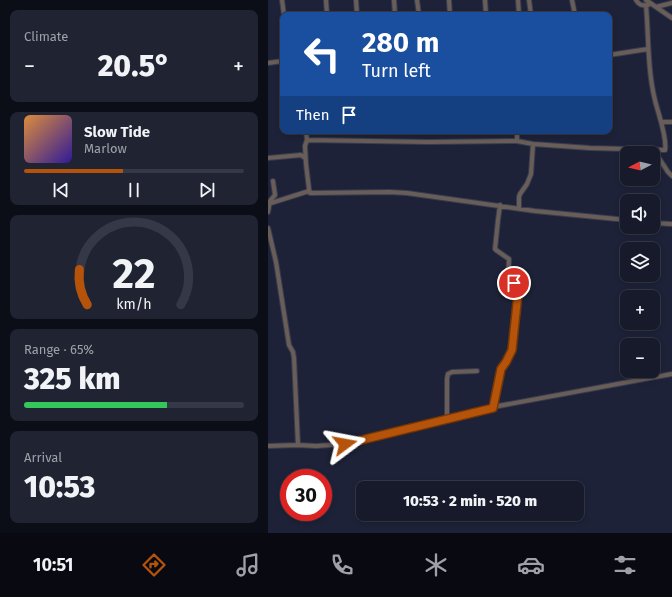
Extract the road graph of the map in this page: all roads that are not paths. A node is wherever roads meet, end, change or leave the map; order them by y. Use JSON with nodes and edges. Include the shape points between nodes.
{"nodes":[{"id":1,"x":282,"y":0,"type":"edge"},
{"id":2,"x":326,"y":0,"type":"edge"},
{"id":3,"x":356,"y":0,"type":"edge"},
{"id":4,"x":394,"y":0,"type":"edge"},
{"id":5,"x":417,"y":0,"type":"edge"},
{"id":6,"x":449,"y":0,"type":"edge"},
{"id":7,"x":485,"y":0,"type":"edge"},
{"id":8,"x":518,"y":0,"type":"edge"},
{"id":9,"x":529,"y":0,"type":"edge"},
{"id":10,"x":572,"y":0,"type":"edge"},
{"id":11,"x":636,"y":0,"type":"edge"},
{"id":12,"x":646,"y":0,"type":"edge"},
{"id":13,"x":672,"y":3,"type":"edge"},
{"id":14,"x":646,"y":5,"type":"junction"},
{"id":15,"x":654,"y":6,"type":"junction"},
{"id":16,"x":284,"y":12,"type":"edge"},
{"id":17,"x":327,"y":12,"type":"edge"},
{"id":18,"x":358,"y":12,"type":"edge"},
{"id":19,"x":395,"y":12,"type":"edge"},
{"id":20,"x":419,"y":12,"type":"edge"},
{"id":21,"x":450,"y":12,"type":"edge"},
{"id":22,"x":486,"y":12,"type":"edge"},
{"id":23,"x":519,"y":12,"type":"edge"},
{"id":24,"x":531,"y":12,"type":"edge"},
{"id":25,"x":574,"y":12,"type":"edge"},
{"id":26,"x":672,"y":18,"type":"edge"},
{"id":27,"x":648,"y":49,"type":"junction"},
{"id":28,"x":612,"y":55,"type":"edge"},
{"id":29,"x":280,"y":62,"type":"edge"},
{"id":30,"x":268,"y":64,"type":"edge"},
{"id":31,"x":661,"y":122,"type":"junction"},
{"id":32,"x":672,"y":122,"type":"edge"},
{"id":33,"x":306,"y":134,"type":"edge"},
{"id":34,"x":517,"y":134,"type":"edge"},
{"id":35,"x":306,"y":140,"type":"junction"},
{"id":36,"x":517,"y":141,"type":"junction"},
{"id":37,"x":533,"y":144,"type":"junction"},
{"id":38,"x":620,"y":148,"type":"edge"},
{"id":39,"x":660,"y":150,"type":"edge"},
{"id":40,"x":268,"y":158,"type":"edge"},
{"id":41,"x":306,"y":159,"type":"junction"},
{"id":42,"x":660,"y":160,"type":"edge"},
{"id":43,"x":672,"y":176,"type":"edge"},
{"id":44,"x":273,"y":181,"type":"dead end"},
{"id":45,"x":309,"y":191,"type":"junction"},
{"id":46,"x":269,"y":204,"type":"edge"},
{"id":47,"x":500,"y":206,"type":"junction"},
{"id":48,"x":519,"y":208,"type":"junction"},
{"id":49,"x":268,"y":212,"type":"edge"},
{"id":50,"x":620,"y":219,"type":"edge"},
{"id":51,"x":660,"y":223,"type":"edge"},
{"id":52,"x":672,"y":224,"type":"edge"},
{"id":53,"x":268,"y":228,"type":"edge"},
{"id":54,"x":269,"y":241,"type":"edge"},
{"id":55,"x":477,"y":371,"type":"dead end"},
{"id":56,"x":672,"y":374,"type":"edge"},
{"id":57,"x":493,"y":408,"type":"junction"},
{"id":58,"x":447,"y":419,"type":"junction"},
{"id":59,"x":298,"y":445,"type":"junction"},
{"id":60,"x":268,"y":446,"type":"edge"}],
"edges":[{"from":1,"to":16,"type":"street"},
{"from":2,"to":17,"type":"street"},
{"from":3,"to":18,"type":"street"},
{"from":4,"to":19,"type":"street"},
{"from":5,"to":20,"type":"street"},
{"from":6,"to":21,"type":"street"},
{"from":7,"to":22,"type":"street"},
{"from":8,"to":23,"type":"street"},
{"from":9,"to":24,"type":"street"},
{"from":10,"to":25,"type":"street"},
{"from":11,"to":14,"type":"street","via":[[639,4]]},
{"from":12,"to":15,"type":"street"},
{"from":13,"to":15,"type":"street"},
{"from":14,"to":15,"type":"street"},
{"from":14,"to":27,"type":"street"},
{"from":15,"to":26,"type":"street"},
{"from":27,"to":28,"type":"street"},
{"from":27,"to":31,"type":"street","via":[[653,94]]},
{"from":29,"to":30,"type":"street"},
{"from":31,"to":32,"type":"street"},
{"from":31,"to":39,"type":"street","via":[[665,149]]},
{"from":33,"to":35,"type":"street"},
{"from":34,"to":36,"type":"street"},
{"from":35,"to":36,"type":"street"},
{"from":35,"to":41,"type":"street"},
{"from":36,"to":37,"type":"street"},
{"from":37,"to":38,"type":"street"},
{"from":37,"to":48,"type":"street","via":[[531,174],[520,194]]},
{"from":40,"to":41,"type":"street","via":[[301,155]]},
{"from":41,"to":45,"type":"street"},
{"from":42,"to":43,"type":"street"},
{"from":44,"to":46,"type":"street","via":[[275,195]]},
{"from":45,"to":46,"type":"street"},
{"from":45,"to":47,"type":"street","via":[[314,194],[407,193]]},
{"from":46,"to":49,"type":"street"},
{"from":47,"to":48,"type":"street"},
{"from":47,"to":57,"type":"street","via":[[495,249],[510,260],[508,280],[517,284],[518,294],[512,350],[501,369]]},
{"from":48,"to":50,"type":"street"},
{"from":51,"to":52,"type":"street"},
{"from":53,"to":54,"type":"street"},
{"from":54,"to":59,"type":"street","via":[[276,262],[289,344],[294,358]]},
{"from":55,"to":58,"type":"street","via":[[448,374]]},
{"from":56,"to":57,"type":"street"},
{"from":57,"to":58,"type":"street"},
{"from":58,"to":59,"type":"street","via":[[345,444]]},
{"from":59,"to":60,"type":"street"}]}
